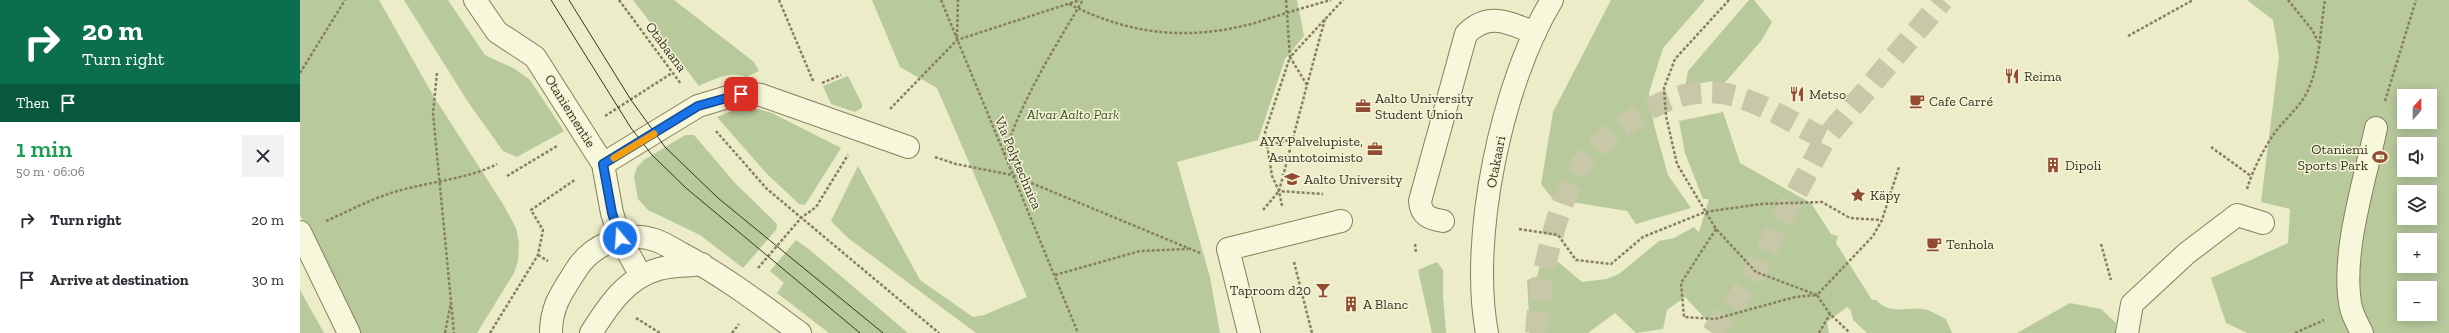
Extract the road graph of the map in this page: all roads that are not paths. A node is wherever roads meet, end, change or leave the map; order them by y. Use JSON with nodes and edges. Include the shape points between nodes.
{"nodes":[{"id":1,"x":475,"y":0,"type":"edge"},
{"id":2,"x":1552,"y":0,"type":"edge"},
{"id":3,"x":1535,"y":33,"type":"junction"},
{"id":4,"x":2376,"y":128,"type":"road end"},
{"id":5,"x":908,"y":147,"type":"road end"},
{"id":6,"x":603,"y":164,"type":"junction"},
{"id":7,"x":1341,"y":221,"type":"dead end"},
{"id":8,"x":1443,"y":221,"type":"dead end"},
{"id":9,"x":2263,"y":223,"type":"dead end"},
{"id":10,"x":300,"y":232,"type":"edge"},
{"id":11,"x":620,"y":238,"type":"junction"},
{"id":12,"x":702,"y":264,"type":"junction"},
{"id":13,"x":640,"y":276,"type":"junction"},
{"id":14,"x":349,"y":333,"type":"edge"},
{"id":15,"x":551,"y":333,"type":"edge"},
{"id":16,"x":591,"y":333,"type":"edge"},
{"id":17,"x":800,"y":333,"type":"edge"},
{"id":18,"x":1249,"y":333,"type":"edge"},
{"id":19,"x":1487,"y":333,"type":"edge"},
{"id":20,"x":2127,"y":333,"type":"edge"},
{"id":21,"x":2362,"y":333,"type":"edge"}],
"edges":[{"from":1,"to":6,"type":"street","name":"Otaniementie","via":[[497,32],[535,57]]},
{"from":2,"to":3,"type":"street","name":"Otakaari"},
{"from":3,"to":8,"type":"street","via":[[1494,19],[1480,24],[1466,34],[1420,201],[1420,209],[1425,215]]},
{"from":3,"to":19,"type":"street","name":"Otakaari","via":[[1508,106],[1490,188],[1482,262]]},
{"from":4,"to":21,"type":"street","via":[[2352,241],[2347,282],[2351,309]]},
{"from":5,"to":6,"type":"street","via":[[760,95],[741,94],[698,106]]},
{"from":6,"to":11,"type":"street","name":"Otaniementie","via":[[612,213]]},
{"from":7,"to":18,"type":"street","via":[[1228,250]]},
{"from":9,"to":20,"type":"street","via":[[2237,215],[2187,253],[2132,304]]},
{"from":10,"to":14,"type":"street"},
{"from":11,"to":12,"type":"street","via":[[655,240]]},
{"from":11,"to":13,"type":"street","name":"Otaniementie"},
{"from":11,"to":15,"type":"street","via":[[600,247],[582,260],[551,315]]},
{"from":12,"to":13,"type":"street","via":[[659,269]]},
{"from":12,"to":17,"type":"street"},
{"from":13,"to":16,"type":"street","via":[[626,286]]}]}
